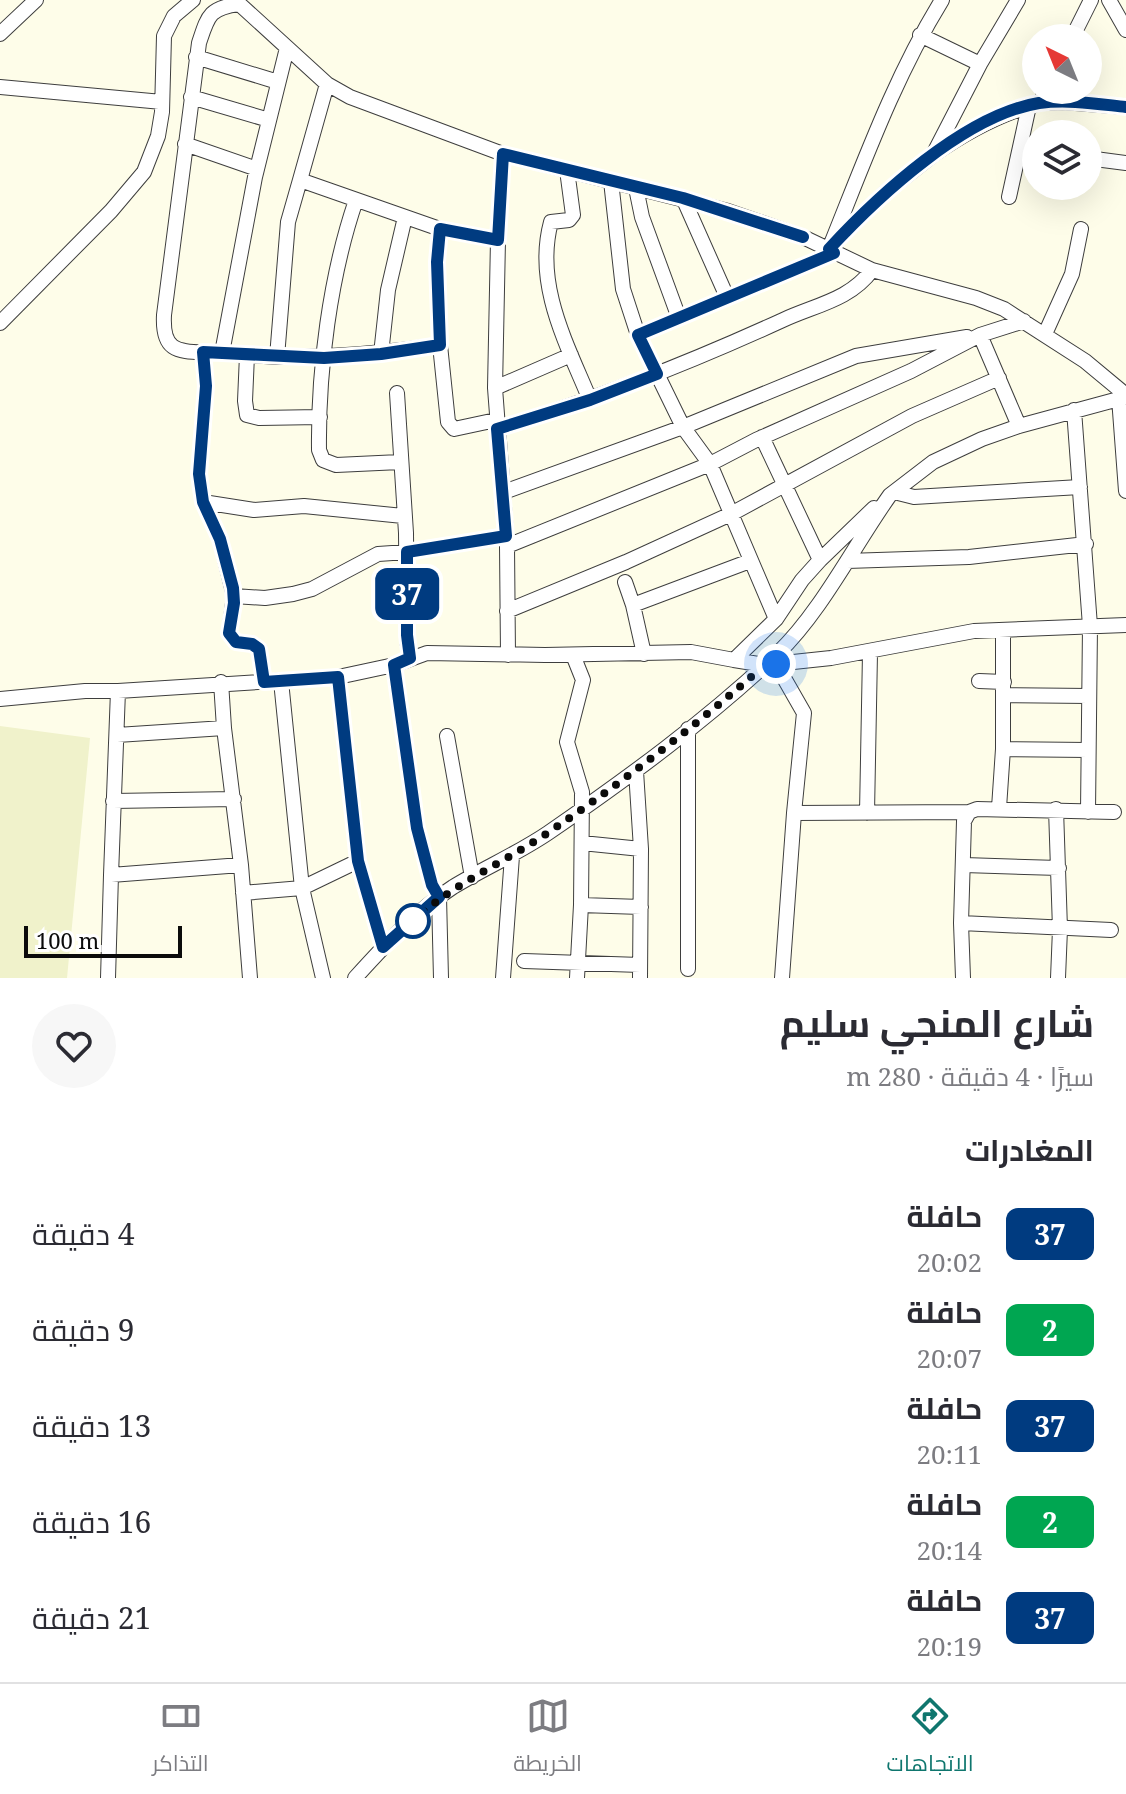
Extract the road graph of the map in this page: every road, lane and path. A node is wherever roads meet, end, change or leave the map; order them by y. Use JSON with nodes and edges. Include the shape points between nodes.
{"nodes":[{"id":1,"x":36,"y":0,"type":"edge"},
{"id":2,"x":193,"y":0,"type":"edge"},
{"id":3,"x":942,"y":0,"type":"edge"},
{"id":4,"x":1018,"y":0,"type":"edge"},
{"id":5,"x":1091,"y":0,"type":"edge"},
{"id":6,"x":1109,"y":0,"type":"edge"},
{"id":7,"x":237,"y":2,"type":"edge"},
{"id":8,"x":1079,"y":24,"type":"edge"},
{"id":9,"x":1126,"y":30,"type":"edge"},
{"id":10,"x":0,"y":34,"type":"edge"},
{"id":11,"x":920,"y":35,"type":"junction"},
{"id":12,"x":287,"y":48,"type":"junction"},
{"id":13,"x":196,"y":57,"type":"junction"},
{"id":14,"x":980,"y":64,"type":"junction"},
{"id":15,"x":278,"y":82,"type":"junction"},
{"id":16,"x":327,"y":84,"type":"junction"},
{"id":17,"x":0,"y":87,"type":"edge"},
{"id":18,"x":191,"y":97,"type":"junction"},
{"id":19,"x":162,"y":102,"type":"junction"},
{"id":20,"x":1029,"y":104,"type":"edge"},
{"id":21,"x":1037,"y":104,"type":"edge"},
{"id":22,"x":1094,"y":104,"type":"edge"},
{"id":23,"x":1126,"y":107,"type":"edge"},
{"id":24,"x":269,"y":120,"type":"junction"},
{"id":25,"x":185,"y":144,"type":"junction"},
{"id":26,"x":503,"y":154,"type":"junction"},
{"id":27,"x":933,"y":155,"type":"junction"},
{"id":28,"x":1102,"y":160,"type":"edge"},
{"id":29,"x":1126,"y":163,"type":"edge"},
{"id":30,"x":257,"y":169,"type":"junction"},
{"id":31,"x":567,"y":170,"type":"junction"},
{"id":32,"x":300,"y":180,"type":"junction"},
{"id":33,"x":611,"y":181,"type":"junction"},
{"id":34,"x":636,"y":188,"type":"junction"},
{"id":35,"x":1009,"y":197,"type":"dead end"},
{"id":36,"x":683,"y":198,"type":"junction"},
{"id":37,"x":356,"y":200,"type":"junction"},
{"id":38,"x":405,"y":217,"type":"junction"},
{"id":39,"x":440,"y":229,"type":"junction"},
{"id":40,"x":1081,"y":229,"type":"dead end"},
{"id":41,"x":498,"y":240,"type":"junction"},
{"id":42,"x":832,"y":251,"type":"junction"},
{"id":43,"x":872,"y":270,"type":"junction"},
{"id":44,"x":727,"y":297,"type":"junction"},
{"id":45,"x":679,"y":318,"type":"junction"},
{"id":46,"x":1024,"y":321,"type":"junction"},
{"id":47,"x":0,"y":323,"type":"edge"},
{"id":48,"x":1045,"y":334,"type":"junction"},
{"id":49,"x":638,"y":335,"type":"junction"},
{"id":50,"x":980,"y":335,"type":"junction"},
{"id":51,"x":440,"y":345,"type":"junction"},
{"id":52,"x":203,"y":352,"type":"junction"},
{"id":53,"x":222,"y":353,"type":"junction"},
{"id":54,"x":381,"y":354,"type":"junction"},
{"id":55,"x":247,"y":355,"type":"junction"},
{"id":56,"x":571,"y":355,"type":"junction"},
{"id":57,"x":277,"y":357,"type":"junction"},
{"id":58,"x":324,"y":358,"type":"junction"},
{"id":59,"x":657,"y":374,"type":"junction"},
{"id":60,"x":999,"y":378,"type":"junction"},
{"id":61,"x":495,"y":388,"type":"junction"},
{"id":62,"x":397,"y":393,"type":"dead end"},
{"id":63,"x":1124,"y":397,"type":"edge"},
{"id":64,"x":590,"y":400,"type":"junction"},
{"id":65,"x":1074,"y":410,"type":"junction"},
{"id":66,"x":320,"y":417,"type":"junction"},
{"id":67,"x":497,"y":425,"type":"junction"},
{"id":68,"x":1019,"y":426,"type":"junction"},
{"id":69,"x":683,"y":427,"type":"junction"},
{"id":70,"x":762,"y":437,"type":"junction"},
{"id":71,"x":400,"y":462,"type":"junction"},
{"id":72,"x":710,"y":464,"type":"junction"},
{"id":73,"x":785,"y":486,"type":"junction"},
{"id":74,"x":1080,"y":487,"type":"junction"},
{"id":75,"x":1126,"y":491,"type":"edge"},
{"id":76,"x":504,"y":492,"type":"junction"},
{"id":77,"x":892,"y":493,"type":"junction"},
{"id":78,"x":203,"y":502,"type":"junction"},
{"id":79,"x":731,"y":514,"type":"junction"},
{"id":80,"x":403,"y":516,"type":"junction"},
{"id":81,"x":507,"y":541,"type":"junction"},
{"id":82,"x":1086,"y":544,"type":"junction"},
{"id":83,"x":407,"y":552,"type":"junction"},
{"id":84,"x":820,"y":560,"type":"junction"},
{"id":85,"x":750,"y":561,"type":"junction"},
{"id":86,"x":847,"y":561,"type":"junction"},
{"id":87,"x":625,"y":582,"type":"dead end"},
{"id":88,"x":234,"y":596,"type":"junction"},
{"id":89,"x":633,"y":605,"type":"junction"},
{"id":90,"x":507,"y":611,"type":"junction"},
{"id":91,"x":776,"y":619,"type":"junction"},
{"id":92,"x":1126,"y":625,"type":"edge"},
{"id":93,"x":1090,"y":626,"type":"junction"},
{"id":94,"x":1003,"y":631,"type":"junction"},
{"id":95,"x":870,"y":653,"type":"junction"},
{"id":96,"x":644,"y":654,"type":"junction"},
{"id":97,"x":508,"y":655,"type":"junction"},
{"id":98,"x":573,"y":655,"type":"junction"},
{"id":99,"x":410,"y":658,"type":"junction"},
{"id":100,"x":734,"y":660,"type":"junction"},
{"id":101,"x":770,"y":664,"type":"junction"},
{"id":102,"x":394,"y":665,"type":"junction"},
{"id":103,"x":338,"y":677,"type":"junction"},
{"id":104,"x":281,"y":681,"type":"junction"},
{"id":105,"x":979,"y":681,"type":"dead end"},
{"id":106,"x":221,"y":682,"type":"junction"},
{"id":107,"x":264,"y":682,"type":"junction"},
{"id":108,"x":1004,"y":688,"type":"junction"},
{"id":109,"x":118,"y":691,"type":"junction"},
{"id":110,"x":1089,"y":696,"type":"junction"},
{"id":111,"x":0,"y":699,"type":"edge"},
{"id":112,"x":224,"y":728,"type":"junction"},
{"id":113,"x":688,"y":729,"type":"junction"},
{"id":114,"x":117,"y":735,"type":"junction"},
{"id":115,"x":447,"y":736,"type":"dead end"},
{"id":116,"x":1003,"y":749,"type":"junction"},
{"id":117,"x":1088,"y":750,"type":"junction"},
{"id":118,"x":636,"y":771,"type":"junction"},
{"id":119,"x":234,"y":799,"type":"junction"},
{"id":120,"x":113,"y":801,"type":"junction"},
{"id":121,"x":999,"y":808,"type":"junction"},
{"id":122,"x":582,"y":809,"type":"junction"},
{"id":123,"x":1056,"y":809,"type":"junction"},
{"id":124,"x":969,"y":812,"type":"junction"},
{"id":125,"x":1088,"y":812,"type":"junction"},
{"id":126,"x":1114,"y":812,"type":"dead end"},
{"id":127,"x":794,"y":813,"type":"junction"},
{"id":128,"x":867,"y":813,"type":"junction"},
{"id":129,"x":582,"y":843,"type":"junction"},
{"id":130,"x":641,"y":849,"type":"junction"},
{"id":131,"x":512,"y":856,"type":"junction"},
{"id":132,"x":358,"y":861,"type":"junction"},
{"id":133,"x":241,"y":865,"type":"junction"},
{"id":134,"x":964,"y":865,"type":"junction"},
{"id":135,"x":1059,"y":868,"type":"junction"},
{"id":136,"x":111,"y":875,"type":"junction"},
{"id":137,"x":472,"y":877,"type":"junction"},
{"id":138,"x":302,"y":888,"type":"junction"},
{"id":139,"x":243,"y":893,"type":"junction"},
{"id":140,"x":439,"y":897,"type":"junction"},
{"id":141,"x":581,"y":905,"type":"junction"},
{"id":142,"x":641,"y":907,"type":"junction"},
{"id":143,"x":961,"y":923,"type":"junction"},
{"id":144,"x":1060,"y":929,"type":"junction"},
{"id":145,"x":1111,"y":930,"type":"dead end"},
{"id":146,"x":383,"y":947,"type":"junction"},
{"id":147,"x":371,"y":960,"type":"junction"},
{"id":148,"x":524,"y":961,"type":"dead end"},
{"id":149,"x":688,"y":969,"type":"dead end"},
{"id":150,"x":577,"y":971,"type":"edge"},
{"id":151,"x":640,"y":971,"type":"edge"},
{"id":152,"x":108,"y":978,"type":"edge"},
{"id":153,"x":250,"y":978,"type":"edge"},
{"id":154,"x":323,"y":978,"type":"edge"},
{"id":155,"x":355,"y":978,"type":"edge"},
{"id":156,"x":371,"y":978,"type":"edge"},
{"id":157,"x":441,"y":978,"type":"edge"},
{"id":158,"x":503,"y":978,"type":"edge"},
{"id":159,"x":782,"y":978,"type":"edge"},
{"id":160,"x":963,"y":978,"type":"edge"},
{"id":161,"x":1058,"y":978,"type":"edge"}],
"edges":[{"from":1,"to":10,"type":"street"},
{"from":2,"to":19,"type":"street","via":[[174,16],[164,36]]},
{"from":3,"to":11,"type":"street"},
{"from":4,"to":14,"type":"street"},
{"from":5,"to":8,"type":"street"},
{"from":6,"to":9,"type":"street"},
{"from":7,"to":12,"type":"street"},
{"from":7,"to":13,"type":"street","via":[[208,16]]},
{"from":11,"to":14,"type":"street"},
{"from":11,"to":42,"type":"street"},
{"from":12,"to":15,"type":"street"},
{"from":12,"to":16,"type":"street"},
{"from":13,"to":15,"type":"street"},
{"from":13,"to":18,"type":"street"},
{"from":14,"to":27,"type":"street"},
{"from":15,"to":24,"type":"street"},
{"from":16,"to":26,"type":"street","via":[[376,109]]},
{"from":16,"to":32,"type":"street"},
{"from":17,"to":19,"type":"street"},
{"from":18,"to":24,"type":"street"},
{"from":18,"to":25,"type":"street"},
{"from":19,"to":47,"type":"street","via":[[158,136],[138,182]]},
{"from":20,"to":27,"type":"street"},
{"from":21,"to":35,"type":"street"},
{"from":22,"to":23,"type":"street"},
{"from":24,"to":30,"type":"street"},
{"from":25,"to":30,"type":"street"},
{"from":25,"to":52,"type":"street","via":[[163,334],[175,348]]},
{"from":26,"to":31,"type":"street"},
{"from":26,"to":41,"type":"street"},
{"from":27,"to":42,"type":"street","via":[[861,215]]},
{"from":28,"to":29,"type":"street"},
{"from":30,"to":53,"type":"street"},
{"from":31,"to":33,"type":"street"},
{"from":31,"to":56,"type":"street","via":[[573,215],[551,222],[548,284]]},
{"from":32,"to":37,"type":"street"},
{"from":32,"to":57,"type":"street","via":[[288,222]]},
{"from":33,"to":34,"type":"street"},
{"from":33,"to":49,"type":"street","via":[[623,289]]},
{"from":34,"to":36,"type":"street"},
{"from":34,"to":45,"type":"street"},
{"from":36,"to":42,"type":"street"},
{"from":36,"to":44,"type":"street"},
{"from":37,"to":38,"type":"street"},
{"from":37,"to":58,"type":"street"},
{"from":38,"to":39,"type":"street"},
{"from":38,"to":54,"type":"street","via":[[388,290]]},
{"from":39,"to":41,"type":"street"},
{"from":39,"to":51,"type":"street"},
{"from":40,"to":48,"type":"street","via":[[1072,274]]},
{"from":41,"to":61,"type":"street"},
{"from":42,"to":43,"type":"street"},
{"from":42,"to":44,"type":"street"},
{"from":43,"to":46,"type":"street","via":[[976,298]]},
{"from":43,"to":59,"type":"street","via":[[843,297]]},
{"from":44,"to":45,"type":"street"},
{"from":45,"to":49,"type":"street"},
{"from":46,"to":48,"type":"street"},
{"from":46,"to":50,"type":"street"},
{"from":48,"to":63,"type":"street"},
{"from":49,"to":59,"type":"street"},
{"from":50,"to":60,"type":"street"},
{"from":50,"to":69,"type":"street","via":[[856,356]]},
{"from":50,"to":70,"type":"street"},
{"from":51,"to":54,"type":"street"},
{"from":51,"to":67,"type":"street","via":[[451,427]]},
{"from":52,"to":53,"type":"street"},
{"from":52,"to":78,"type":"street"},
{"from":53,"to":55,"type":"street"},
{"from":54,"to":58,"type":"street"},
{"from":55,"to":57,"type":"street"},
{"from":55,"to":66,"type":"street","via":[[245,401],[250,417]]},
{"from":56,"to":61,"type":"street"},
{"from":56,"to":64,"type":"street"},
{"from":57,"to":58,"type":"street"},
{"from":58,"to":66,"type":"street"},
{"from":59,"to":64,"type":"street"},
{"from":59,"to":69,"type":"street"},
{"from":60,"to":68,"type":"street"},
{"from":60,"to":73,"type":"street","via":[[912,416]]},
{"from":61,"to":67,"type":"street"},
{"from":62,"to":71,"type":"street"},
{"from":63,"to":65,"type":"street"},
{"from":63,"to":75,"type":"street"},
{"from":64,"to":67,"type":"street"},
{"from":65,"to":68,"type":"street"},
{"from":65,"to":74,"type":"street"},
{"from":66,"to":71,"type":"street","via":[[320,456],[329,463]]},
{"from":67,"to":76,"type":"street"},
{"from":68,"to":77,"type":"street","via":[[933,462]]},
{"from":69,"to":72,"type":"street"},
{"from":69,"to":76,"type":"street"},
{"from":70,"to":72,"type":"street"},
{"from":70,"to":73,"type":"street"},
{"from":71,"to":80,"type":"street"},
{"from":72,"to":79,"type":"street"},
{"from":72,"to":81,"type":"street"},
{"from":73,"to":79,"type":"street"},
{"from":73,"to":84,"type":"street"},
{"from":74,"to":77,"type":"street","via":[[914,497]]},
{"from":74,"to":82,"type":"street"},
{"from":76,"to":81,"type":"street"},
{"from":77,"to":84,"type":"street"},
{"from":77,"to":86,"type":"street"},
{"from":78,"to":80,"type":"street","via":[[254,510],[304,506]]},
{"from":78,"to":88,"type":"street","via":[[220,539]]},
{"from":79,"to":85,"type":"street"},
{"from":79,"to":90,"type":"street"},
{"from":80,"to":83,"type":"street"},
{"from":81,"to":83,"type":"street"},
{"from":81,"to":90,"type":"street"},
{"from":82,"to":86,"type":"street","via":[[969,557]]},
{"from":82,"to":93,"type":"street"},
{"from":83,"to":88,"type":"street","via":[[378,554],[293,594]]},
{"from":83,"to":99,"type":"street"},
{"from":84,"to":91,"type":"street"},
{"from":85,"to":89,"type":"street"},
{"from":85,"to":91,"type":"street"},
{"from":86,"to":101,"type":"street"},
{"from":87,"to":89,"type":"street"},
{"from":88,"to":107,"type":"street","via":[[229,633],[236,642],[259,649]]},
{"from":89,"to":96,"type":"street"},
{"from":90,"to":97,"type":"street"},
{"from":91,"to":100,"type":"street"},
{"from":92,"to":93,"type":"street"},
{"from":93,"to":94,"type":"street"},
{"from":93,"to":110,"type":"street"},
{"from":94,"to":95,"type":"street","via":[[974,631]]},
{"from":94,"to":108,"type":"street"},
{"from":95,"to":101,"type":"street"},
{"from":95,"to":128,"type":"street"},
{"from":96,"to":98,"type":"street"},
{"from":96,"to":100,"type":"street","via":[[691,652]]},
{"from":97,"to":98,"type":"street"},
{"from":97,"to":99,"type":"street","via":[[434,653]]},
{"from":98,"to":122,"type":"street","via":[[583,684],[567,742],[581,784]]},
{"from":99,"to":102,"type":"street"},
{"from":100,"to":101,"type":"street"},
{"from":101,"to":113,"type":"street"},
{"from":101,"to":127,"type":"street","via":[[804,713]]},
{"from":102,"to":103,"type":"street"},
{"from":102,"to":140,"type":"street","via":[[417,828]]},
{"from":103,"to":104,"type":"street"},
{"from":103,"to":132,"type":"street"},
{"from":104,"to":107,"type":"street"},
{"from":104,"to":138,"type":"street"},
{"from":105,"to":108,"type":"street"},
{"from":106,"to":107,"type":"street"},
{"from":106,"to":109,"type":"street"},
{"from":106,"to":112,"type":"street"},
{"from":108,"to":110,"type":"street"},
{"from":108,"to":116,"type":"street"},
{"from":109,"to":111,"type":"street"},
{"from":109,"to":114,"type":"street"},
{"from":110,"to":117,"type":"street"},
{"from":112,"to":114,"type":"street"},
{"from":112,"to":119,"type":"street"},
{"from":113,"to":118,"type":"street"},
{"from":113,"to":149,"type":"street"},
{"from":114,"to":120,"type":"street"},
{"from":115,"to":137,"type":"street"},
{"from":116,"to":117,"type":"street"},
{"from":116,"to":121,"type":"street"},
{"from":117,"to":125,"type":"street"},
{"from":118,"to":122,"type":"street"},
{"from":118,"to":130,"type":"street"},
{"from":119,"to":120,"type":"street"},
{"from":119,"to":133,"type":"street"},
{"from":120,"to":136,"type":"street"},
{"from":121,"to":123,"type":"street"},
{"from":121,"to":124,"type":"street"},
{"from":122,"to":129,"type":"street"},
{"from":122,"to":131,"type":"street"},
{"from":123,"to":125,"type":"street"},
{"from":123,"to":135,"type":"street"},
{"from":124,"to":128,"type":"street"},
{"from":124,"to":134,"type":"street","via":[[964,821]]},
{"from":125,"to":126,"type":"street"},
{"from":127,"to":128,"type":"street"},
{"from":127,"to":159,"type":"street"},
{"from":129,"to":130,"type":"street"},
{"from":129,"to":141,"type":"street"},
{"from":130,"to":142,"type":"street"},
{"from":131,"to":137,"type":"street"},
{"from":131,"to":158,"type":"street"},
{"from":132,"to":138,"type":"street"},
{"from":132,"to":146,"type":"street"},
{"from":133,"to":136,"type":"street"},
{"from":133,"to":139,"type":"street"},
{"from":134,"to":135,"type":"street"},
{"from":134,"to":143,"type":"street"},
{"from":135,"to":144,"type":"street"},
{"from":136,"to":152,"type":"street"},
{"from":137,"to":140,"type":"street"},
{"from":138,"to":139,"type":"street"},
{"from":138,"to":154,"type":"street"},
{"from":139,"to":153,"type":"street"},
{"from":140,"to":146,"type":"street"},
{"from":140,"to":157,"type":"street"},
{"from":141,"to":142,"type":"street"},
{"from":141,"to":150,"type":"street"},
{"from":142,"to":151,"type":"street"},
{"from":143,"to":144,"type":"street"},
{"from":143,"to":160,"type":"street"},
{"from":144,"to":145,"type":"street"},
{"from":144,"to":161,"type":"street"},
{"from":146,"to":147,"type":"street"},
{"from":147,"to":155,"type":"street"},
{"from":147,"to":156,"type":"street"},
{"from":148,"to":150,"type":"street"},
{"from":150,"to":151,"type":"street"}]}
